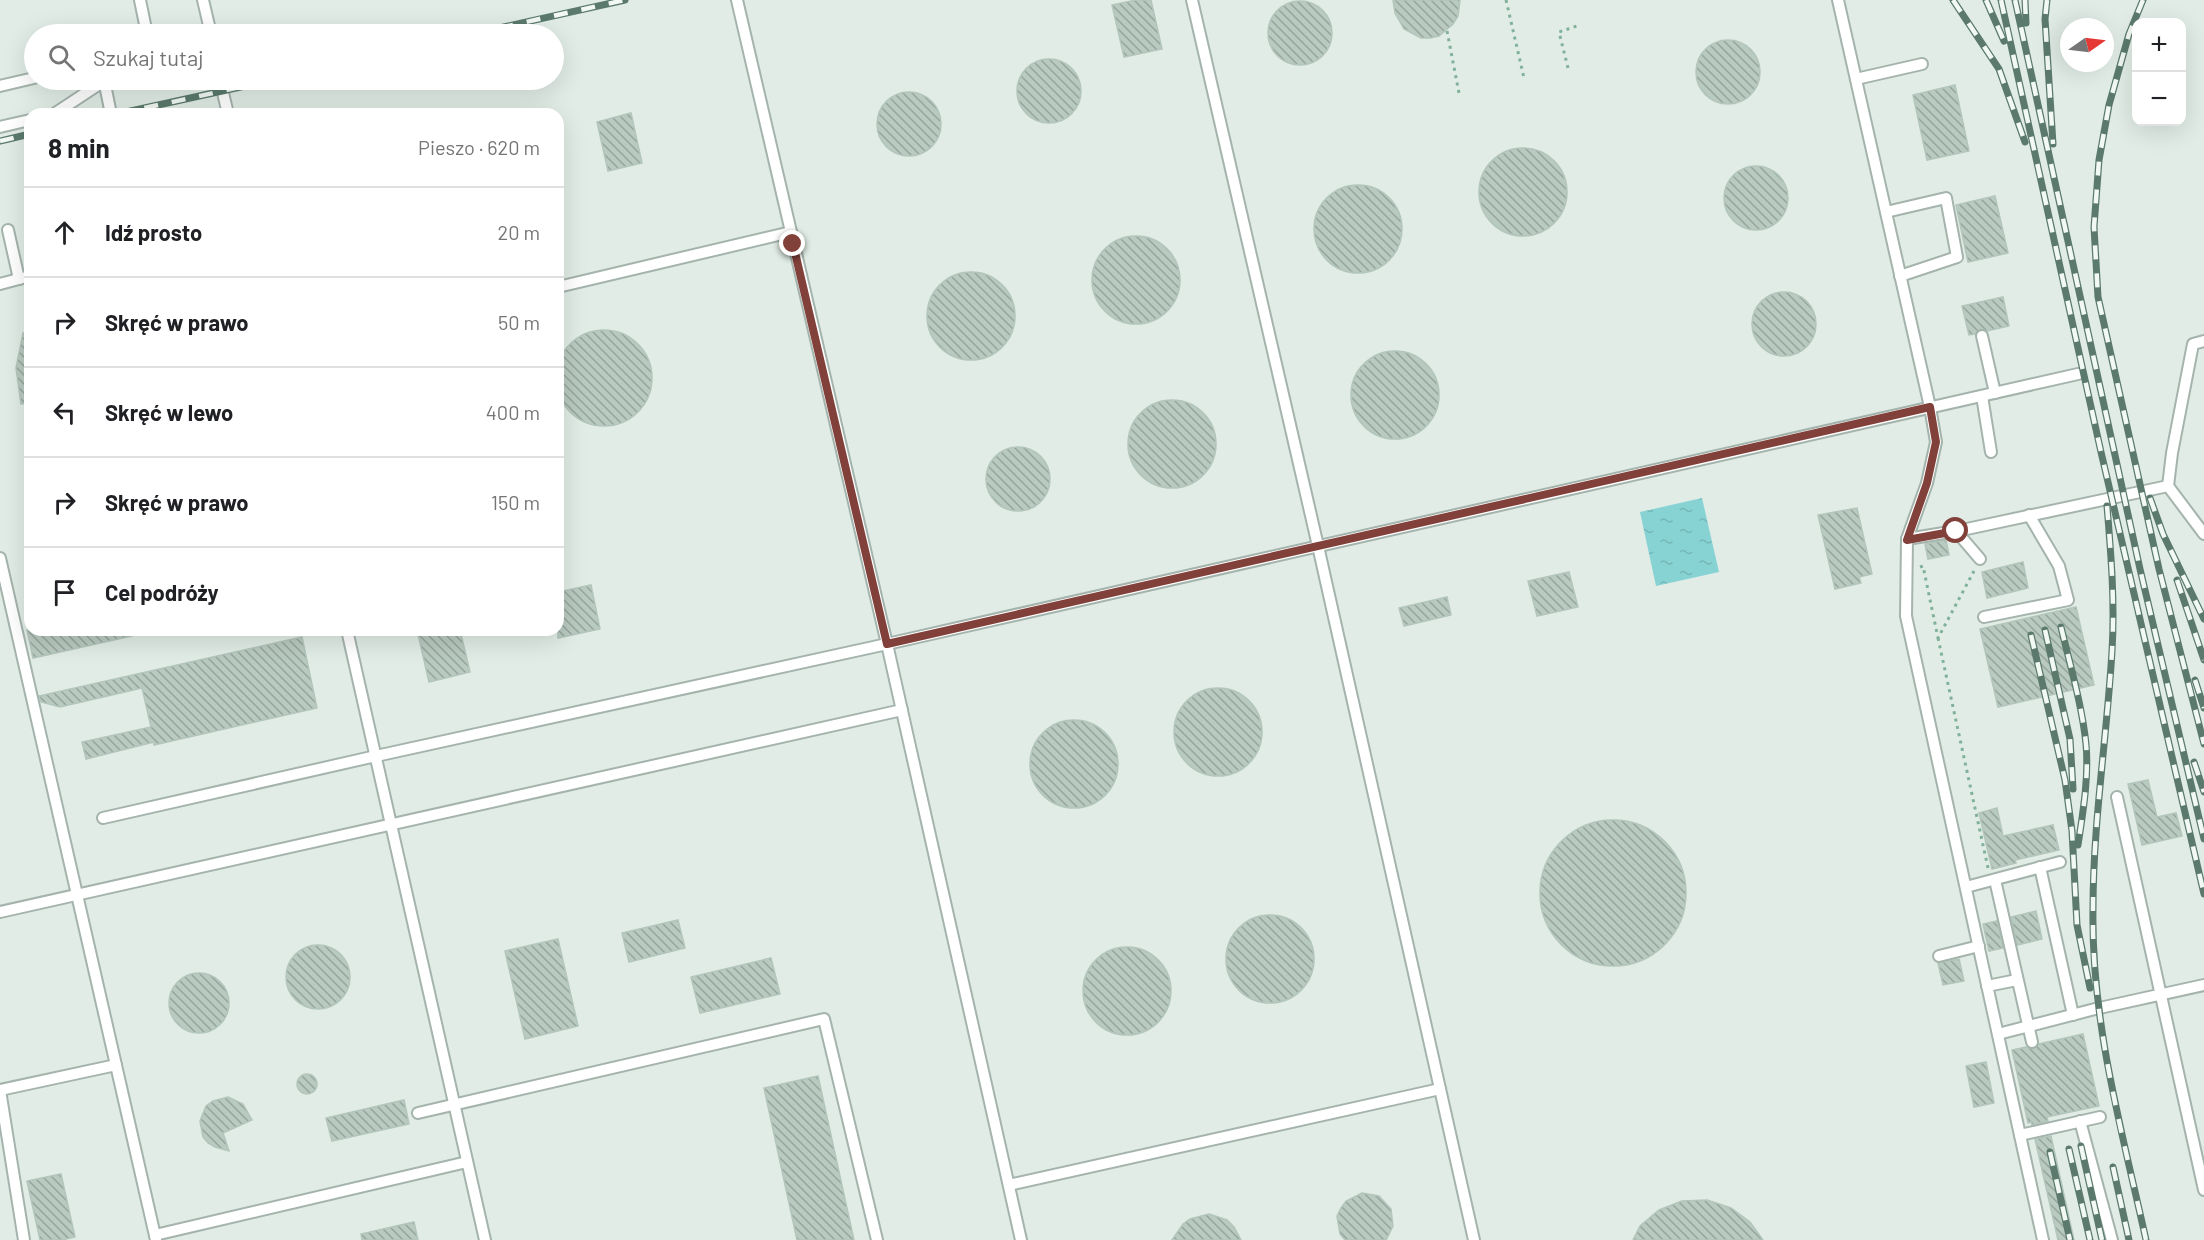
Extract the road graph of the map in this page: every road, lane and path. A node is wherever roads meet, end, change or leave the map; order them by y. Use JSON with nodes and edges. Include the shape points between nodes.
{"nodes":[{"id":1,"x":140,"y":0,"type":"edge"},
{"id":2,"x":203,"y":0,"type":"edge"},
{"id":3,"x":737,"y":0,"type":"edge"},
{"id":4,"x":1192,"y":0,"type":"edge"},
{"id":5,"x":1506,"y":0,"type":"edge"},
{"id":6,"x":1838,"y":0,"type":"edge"},
{"id":7,"x":145,"y":24,"type":"edge"},
{"id":8,"x":208,"y":24,"type":"edge"},
{"id":9,"x":1577,"y":26,"type":"dead end"},
{"id":10,"x":1447,"y":31,"type":"dead end"},
{"id":11,"x":1922,"y":64,"type":"dead end"},
{"id":12,"x":1568,"y":68,"type":"dead end"},
{"id":13,"x":1524,"y":78,"type":"dead end"},
{"id":14,"x":1856,"y":79,"type":"junction"},
{"id":15,"x":24,"y":80,"type":"edge"},
{"id":16,"x":0,"y":86,"type":"edge"},
{"id":17,"x":89,"y":90,"type":"edge"},
{"id":18,"x":106,"y":90,"type":"edge"},
{"id":19,"x":222,"y":90,"type":"edge"},
{"id":20,"x":1459,"y":93,"type":"dead end"},
{"id":21,"x":63,"y":108,"type":"edge"},
{"id":22,"x":110,"y":108,"type":"edge"},
{"id":23,"x":227,"y":108,"type":"edge"},
{"id":24,"x":24,"y":121,"type":"edge"},
{"id":25,"x":0,"y":127,"type":"edge"},
{"id":26,"x":1886,"y":212,"type":"junction"},
{"id":27,"x":8,"y":230,"type":"dead end"},
{"id":28,"x":791,"y":232,"type":"junction"},
{"id":29,"x":1900,"y":276,"type":"junction"},
{"id":30,"x":24,"y":277,"type":"edge"},
{"id":31,"x":0,"y":284,"type":"edge"},
{"id":32,"x":564,"y":286,"type":"edge"},
{"id":33,"x":1982,"y":336,"type":"dead end"},
{"id":34,"x":2204,"y":341,"type":"edge"},
{"id":35,"x":2078,"y":374,"type":"dead end"},
{"id":36,"x":1995,"y":393,"type":"junction"},
{"id":37,"x":1982,"y":396,"type":"junction"},
{"id":38,"x":1930,"y":407,"type":"junction"},
{"id":39,"x":1991,"y":452,"type":"dead end"},
{"id":40,"x":2168,"y":486,"type":"junction"},
{"id":41,"x":2029,"y":515,"type":"junction"},
{"id":42,"x":1956,"y":531,"type":"junction"},
{"id":43,"x":2204,"y":534,"type":"edge"},
{"id":44,"x":1907,"y":540,"type":"junction"},
{"id":45,"x":1318,"y":546,"type":"junction"},
{"id":46,"x":0,"y":558,"type":"edge"},
{"id":47,"x":1980,"y":559,"type":"joint"},
{"id":48,"x":1906,"y":570,"type":"junction"},
{"id":49,"x":1984,"y":617,"type":"dead end"},
{"id":50,"x":348,"y":636,"type":"edge"},
{"id":51,"x":1938,"y":638,"type":"junction"},
{"id":52,"x":887,"y":644,"type":"junction"},
{"id":53,"x":902,"y":710,"type":"junction"},
{"id":54,"x":376,"y":756,"type":"junction"},
{"id":55,"x":2117,"y":797,"type":"dead end"},
{"id":56,"x":103,"y":818,"type":"dead end"},
{"id":57,"x":391,"y":824,"type":"junction"},
{"id":58,"x":2060,"y":862,"type":"dead end"},
{"id":59,"x":2040,"y":867,"type":"junction"},
{"id":60,"x":1993,"y":880,"type":"junction"},
{"id":61,"x":1966,"y":886,"type":"junction"},
{"id":62,"x":77,"y":895,"type":"junction"},
{"id":63,"x":0,"y":912,"type":"edge"},
{"id":64,"x":1979,"y":946,"type":"junction"},
{"id":65,"x":1939,"y":956,"type":"dead end"},
{"id":66,"x":2017,"y":980,"type":"junction"},
{"id":67,"x":2204,"y":985,"type":"edge"},
{"id":68,"x":1988,"y":986,"type":"junction"},
{"id":69,"x":2160,"y":994,"type":"junction"},
{"id":70,"x":2073,"y":1015,"type":"junction"},
{"id":71,"x":2028,"y":1026,"type":"junction"},
{"id":72,"x":1998,"y":1034,"type":"junction"},
{"id":73,"x":2032,"y":1042,"type":"dead end"},
{"id":74,"x":116,"y":1065,"type":"junction"},
{"id":75,"x":1440,"y":1089,"type":"junction"},
{"id":76,"x":0,"y":1090,"type":"edge"},
{"id":77,"x":454,"y":1104,"type":"junction"},
{"id":78,"x":418,"y":1113,"type":"dead end"},
{"id":79,"x":2100,"y":1117,"type":"dead end"},
{"id":80,"x":2080,"y":1121,"type":"junction"},
{"id":81,"x":2020,"y":1135,"type":"junction"},
{"id":82,"x":467,"y":1162,"type":"junction"},
{"id":83,"x":1009,"y":1185,"type":"junction"},
{"id":84,"x":2204,"y":1190,"type":"edge"},
{"id":85,"x":155,"y":1237,"type":"edge"},
{"id":86,"x":24,"y":1240,"type":"edge"},
{"id":87,"x":485,"y":1240,"type":"edge"},
{"id":88,"x":877,"y":1240,"type":"edge"},
{"id":89,"x":1021,"y":1240,"type":"edge"},
{"id":90,"x":1474,"y":1240,"type":"edge"},
{"id":91,"x":2043,"y":1240,"type":"edge"},
{"id":92,"x":2112,"y":1240,"type":"edge"}],
"edges":[{"from":1,"to":7,"type":"lane"},
{"from":2,"to":8,"type":"lane"},
{"from":3,"to":28,"type":"lane"},
{"from":4,"to":45,"type":"lane"},
{"from":5,"to":13,"type":"path"},
{"from":6,"to":14,"type":"lane"},
{"from":9,"to":12,"type":"path","via":[[1559,32]]},
{"from":10,"to":20,"type":"path"},
{"from":11,"to":14,"type":"lane"},
{"from":14,"to":26,"type":"lane"},
{"from":15,"to":16,"type":"lane"},
{"from":17,"to":21,"type":"lane"},
{"from":18,"to":22,"type":"lane"},
{"from":19,"to":23,"type":"lane"},
{"from":24,"to":25,"type":"lane"},
{"from":26,"to":29,"type":"lane"},
{"from":26,"to":29,"type":"lane","via":[[1946,198],[1957,257]]},
{"from":27,"to":30,"type":"lane"},
{"from":28,"to":32,"type":"lane"},
{"from":28,"to":52,"type":"lane"},
{"from":29,"to":38,"type":"lane"},
{"from":30,"to":31,"type":"lane"},
{"from":33,"to":36,"type":"lane"},
{"from":34,"to":40,"type":"lane","via":[[2193,344]]},
{"from":35,"to":36,"type":"lane"},
{"from":36,"to":37,"type":"lane"},
{"from":37,"to":38,"type":"lane"},
{"from":37,"to":39,"type":"lane"},
{"from":38,"to":44,"type":"lane","via":[[1936,442],[1927,483]]},
{"from":38,"to":45,"type":"lane"},
{"from":40,"to":41,"type":"lane"},
{"from":40,"to":43,"type":"lane"},
{"from":41,"to":42,"type":"lane"},
{"from":41,"to":49,"type":"lane","via":[[2059,566],[2068,600]]},
{"from":42,"to":44,"type":"lane"},
{"from":42,"to":47,"type":"lane"},
{"from":44,"to":48,"type":"lane"},
{"from":45,"to":52,"type":"lane"},
{"from":45,"to":75,"type":"lane"},
{"from":46,"to":62,"type":"lane"},
{"from":47,"to":51,"type":"path"},
{"from":48,"to":51,"type":"path","via":[[1923,566]]},
{"from":48,"to":61,"type":"lane","via":[[1906,616]]},
{"from":50,"to":54,"type":"lane"},
{"from":51,"to":60,"type":"path"},
{"from":52,"to":53,"type":"lane"},
{"from":52,"to":54,"type":"lane"},
{"from":53,"to":57,"type":"lane"},
{"from":53,"to":83,"type":"lane"},
{"from":54,"to":56,"type":"lane"},
{"from":54,"to":57,"type":"lane"},
{"from":55,"to":69,"type":"lane"},
{"from":57,"to":62,"type":"lane"},
{"from":57,"to":77,"type":"lane"},
{"from":58,"to":59,"type":"lane"},
{"from":59,"to":60,"type":"lane"},
{"from":59,"to":70,"type":"lane"},
{"from":60,"to":61,"type":"lane"},
{"from":60,"to":66,"type":"lane"},
{"from":61,"to":64,"type":"lane"},
{"from":62,"to":63,"type":"lane"},
{"from":62,"to":74,"type":"lane"},
{"from":64,"to":65,"type":"lane"},
{"from":64,"to":68,"type":"lane"},
{"from":66,"to":68,"type":"lane"},
{"from":66,"to":71,"type":"lane"},
{"from":67,"to":69,"type":"lane"},
{"from":68,"to":72,"type":"lane"},
{"from":69,"to":70,"type":"lane"},
{"from":69,"to":84,"type":"lane"},
{"from":70,"to":71,"type":"lane"},
{"from":71,"to":72,"type":"lane"},
{"from":71,"to":73,"type":"lane"},
{"from":72,"to":81,"type":"lane"},
{"from":74,"to":76,"type":"lane"},
{"from":74,"to":85,"type":"lane"},
{"from":75,"to":83,"type":"lane"},
{"from":75,"to":90,"type":"lane"},
{"from":76,"to":86,"type":"lane"},
{"from":77,"to":78,"type":"lane"},
{"from":77,"to":82,"type":"lane"},
{"from":77,"to":88,"type":"lane","via":[[824,1019]]},
{"from":79,"to":80,"type":"lane"},
{"from":80,"to":81,"type":"lane"},
{"from":80,"to":92,"type":"lane"},
{"from":81,"to":91,"type":"lane"},
{"from":82,"to":85,"type":"lane"},
{"from":82,"to":87,"type":"lane"},
{"from":83,"to":89,"type":"lane"}]}
